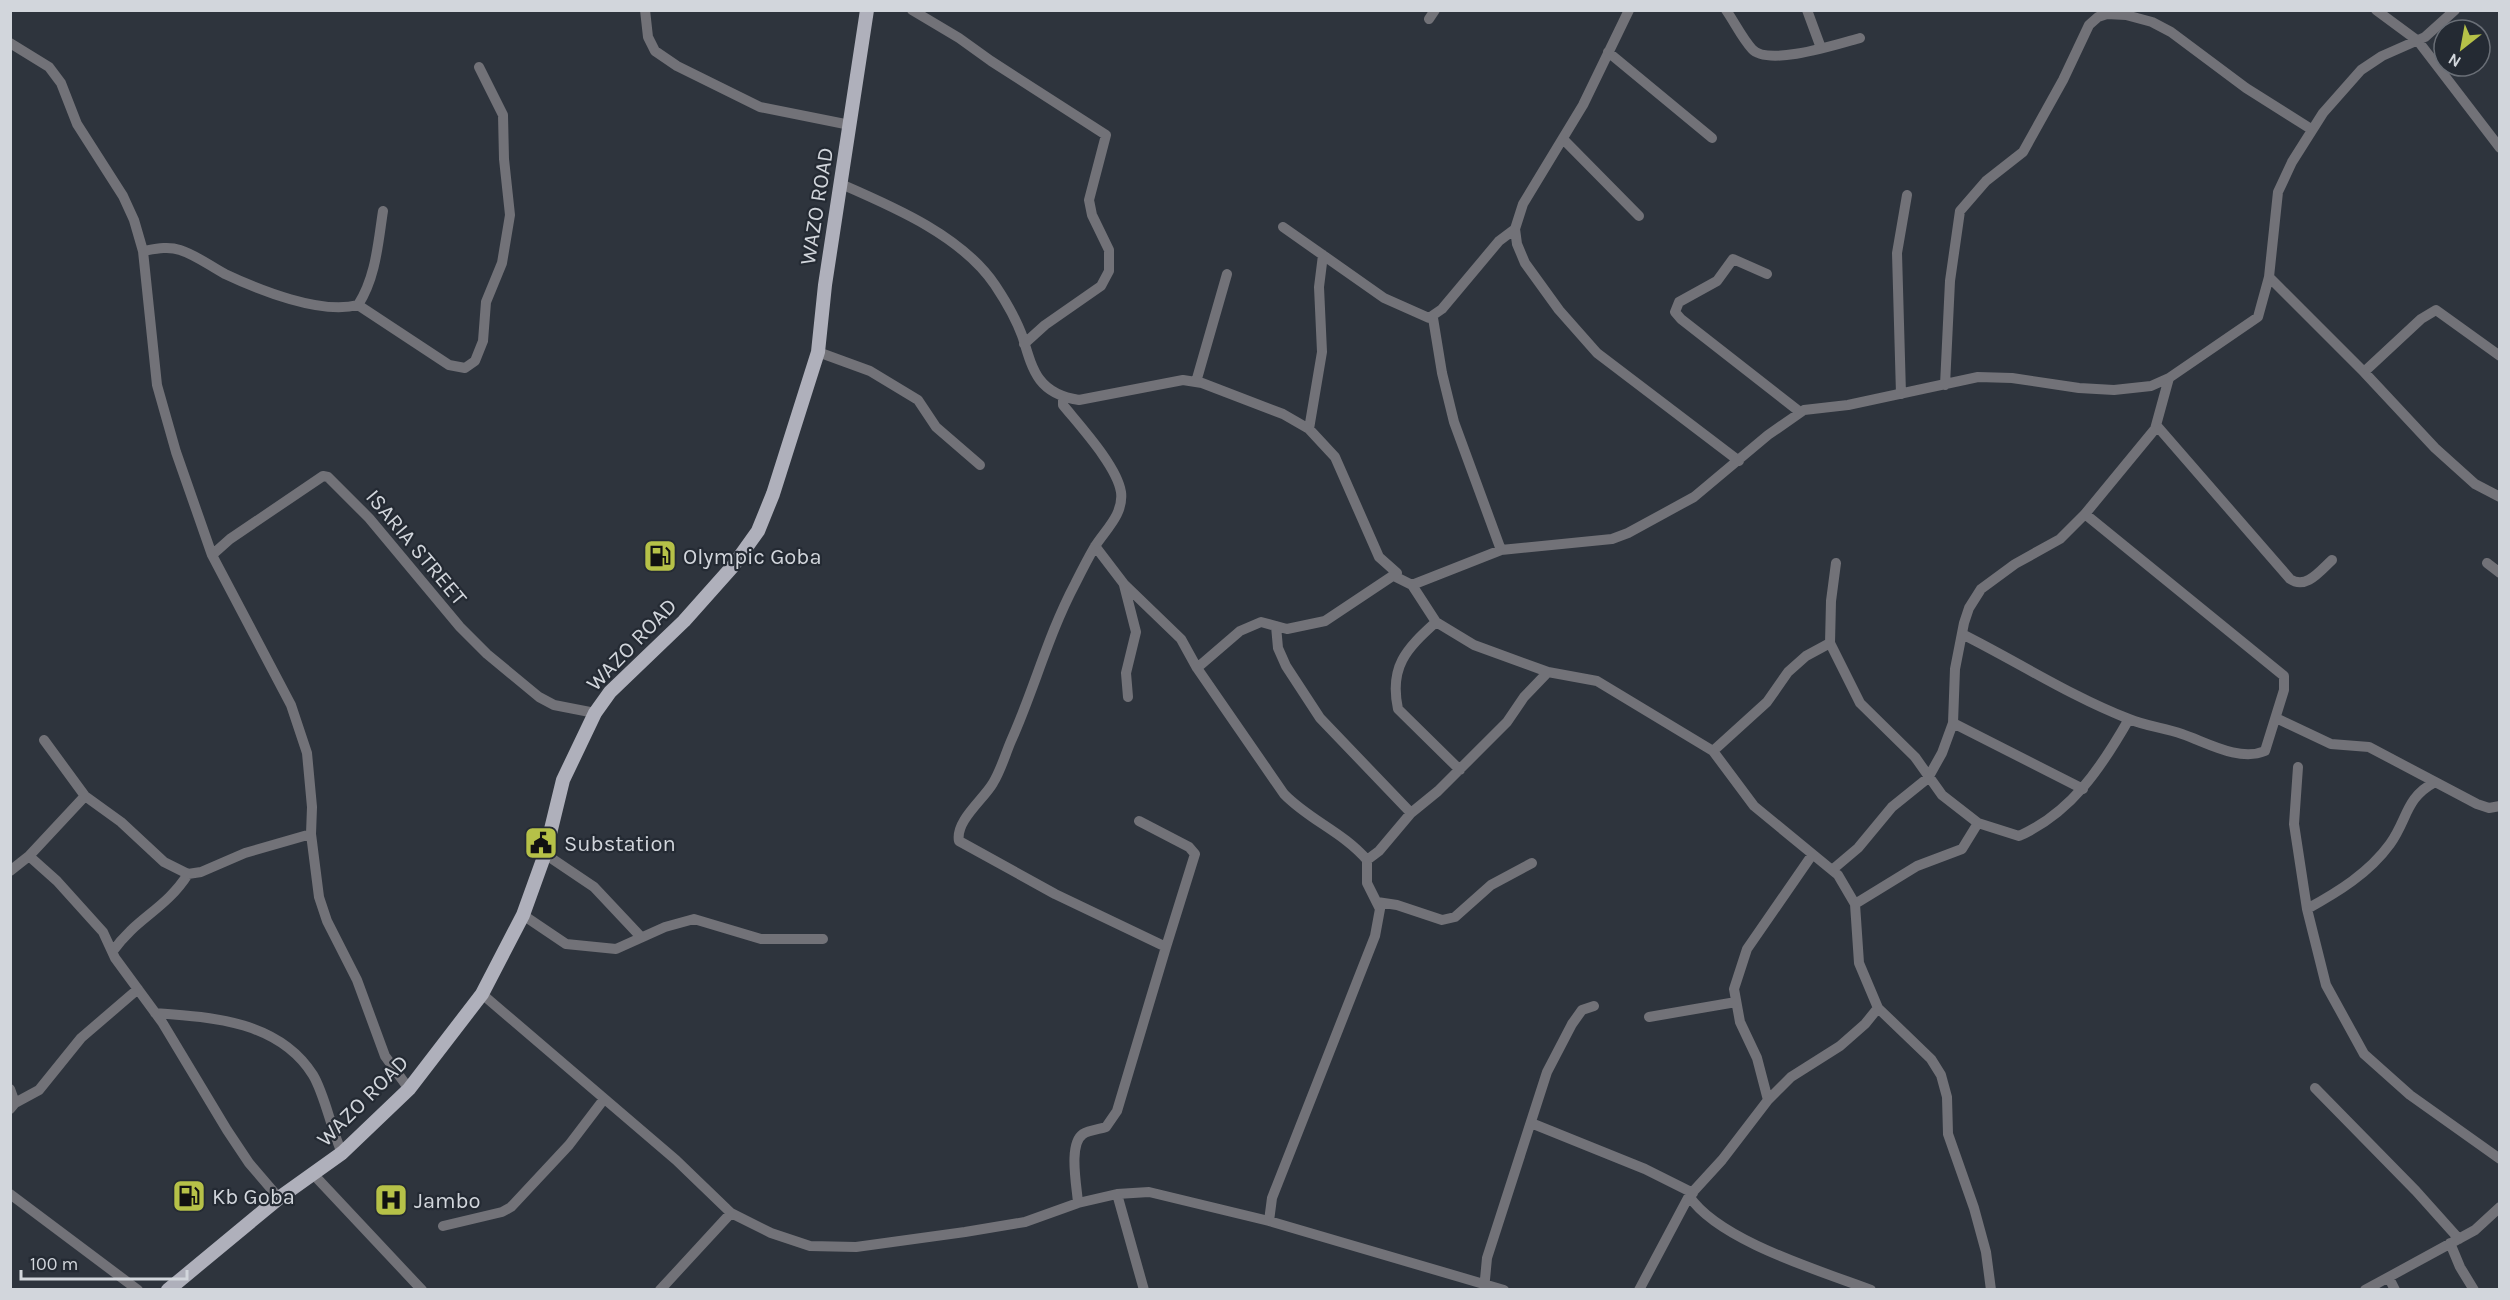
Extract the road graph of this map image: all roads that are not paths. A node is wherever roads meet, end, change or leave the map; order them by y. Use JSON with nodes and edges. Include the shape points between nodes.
{"nodes":[{"id":1,"x":645,"y":10,"type":"edge"},
{"id":2,"x":867,"y":10,"type":"edge"},
{"id":3,"x":912,"y":10,"type":"edge"},
{"id":4,"x":1629,"y":10,"type":"edge"},
{"id":5,"x":1726,"y":10,"type":"edge"},
{"id":6,"x":1807,"y":10,"type":"edge"},
{"id":7,"x":2376,"y":10,"type":"edge"},
{"id":8,"x":2455,"y":10,"type":"edge"},
{"id":9,"x":1860,"y":38,"type":"dead end"},
{"id":10,"x":2418,"y":40,"type":"junction"},
{"id":11,"x":11,"y":44,"type":"edge"},
{"id":12,"x":1821,"y":48,"type":"junction"},
{"id":13,"x":1608,"y":52,"type":"junction"},
{"id":14,"x":479,"y":67,"type":"dead end"},
{"id":15,"x":850,"y":125,"type":"junction"},
{"id":16,"x":2311,"y":129,"type":"junction"},
{"id":17,"x":1712,"y":138,"type":"dead end"},
{"id":18,"x":1564,"y":140,"type":"junction"},
{"id":19,"x":2499,"y":148,"type":"edge"},
{"id":20,"x":841,"y":184,"type":"junction"},
{"id":21,"x":1907,"y":195,"type":"dead end"},
{"id":22,"x":383,"y":211,"type":"dead end"},
{"id":23,"x":1639,"y":216,"type":"dead end"},
{"id":24,"x":1283,"y":227,"type":"dead end"},
{"id":25,"x":1515,"y":229,"type":"junction"},
{"id":26,"x":143,"y":251,"type":"junction"},
{"id":27,"x":1323,"y":255,"type":"junction"},
{"id":28,"x":1227,"y":274,"type":"dead end"},
{"id":29,"x":1767,"y":274,"type":"dead end"},
{"id":30,"x":2270,"y":277,"type":"junction"},
{"id":31,"x":358,"y":305,"type":"junction"},
{"id":32,"x":1433,"y":318,"type":"junction"},
{"id":33,"x":1024,"y":344,"type":"junction"},
{"id":34,"x":818,"y":352,"type":"junction"},
{"id":35,"x":2499,"y":356,"type":"edge"},
{"id":36,"x":2364,"y":372,"type":"junction"},
{"id":37,"x":2169,"y":378,"type":"junction"},
{"id":38,"x":1196,"y":382,"type":"junction"},
{"id":39,"x":1945,"y":385,"type":"junction"},
{"id":40,"x":1901,"y":394,"type":"junction"},
{"id":41,"x":1063,"y":398,"type":"junction"},
{"id":42,"x":1800,"y":412,"type":"junction"},
{"id":43,"x":2157,"y":426,"type":"junction"},
{"id":44,"x":1309,"y":429,"type":"junction"},
{"id":45,"x":1739,"y":461,"type":"junction"},
{"id":46,"x":980,"y":465,"type":"dead end"},
{"id":47,"x":2499,"y":497,"type":"edge"},
{"id":48,"x":2085,"y":514,"type":"junction"},
{"id":49,"x":1095,"y":546,"type":"junction"},
{"id":50,"x":1501,"y":550,"type":"junction"},
{"id":51,"x":212,"y":555,"type":"junction"},
{"id":52,"x":2332,"y":560,"type":"dead end"},
{"id":53,"x":1836,"y":563,"type":"dead end"},
{"id":54,"x":2487,"y":563,"type":"dead end"},
{"id":55,"x":1397,"y":573,"type":"junction"},
{"id":56,"x":2499,"y":573,"type":"edge"},
{"id":57,"x":1124,"y":584,"type":"junction"},
{"id":58,"x":1412,"y":585,"type":"junction"},
{"id":59,"x":1436,"y":622,"type":"junction"},
{"id":60,"x":1276,"y":626,"type":"junction"},
{"id":61,"x":1962,"y":634,"type":"junction"},
{"id":62,"x":1830,"y":643,"type":"junction"},
{"id":63,"x":1197,"y":668,"type":"junction"},
{"id":64,"x":1548,"y":672,"type":"junction"},
{"id":65,"x":1128,"y":697,"type":"dead end"},
{"id":66,"x":595,"y":713,"type":"junction"},
{"id":67,"x":2276,"y":718,"type":"junction"},
{"id":68,"x":2128,"y":719,"type":"junction"},
{"id":69,"x":1953,"y":723,"type":"junction"},
{"id":70,"x":44,"y":740,"type":"dead end"},
{"id":71,"x":1713,"y":751,"type":"junction"},
{"id":72,"x":2298,"y":767,"type":"dead end"},
{"id":73,"x":1460,"y":771,"type":"junction"},
{"id":74,"x":1928,"y":778,"type":"junction"},
{"id":75,"x":2435,"y":782,"type":"junction"},
{"id":76,"x":2083,"y":789,"type":"junction"},
{"id":77,"x":85,"y":796,"type":"junction"},
{"id":78,"x":2499,"y":806,"type":"edge"},
{"id":79,"x":1411,"y":813,"type":"junction"},
{"id":80,"x":1139,"y":821,"type":"dead end"},
{"id":81,"x":1978,"y":823,"type":"junction"},
{"id":82,"x":311,"y":834,"type":"junction"},
{"id":83,"x":545,"y":854,"type":"junction"},
{"id":84,"x":1812,"y":855,"type":"junction"},
{"id":85,"x":29,"y":856,"type":"junction"},
{"id":86,"x":1367,"y":860,"type":"junction"},
{"id":87,"x":1532,"y":863,"type":"dead end"},
{"id":88,"x":1832,"y":870,"type":"junction"},
{"id":89,"x":10,"y":871,"type":"edge"},
{"id":90,"x":189,"y":874,"type":"junction"},
{"id":91,"x":1377,"y":902,"type":"junction"},
{"id":92,"x":1855,"y":904,"type":"junction"},
{"id":93,"x":2307,"y":909,"type":"junction"},
{"id":94,"x":523,"y":915,"type":"junction"},
{"id":95,"x":641,"y":937,"type":"junction"},
{"id":96,"x":823,"y":939,"type":"dead end"},
{"id":97,"x":1166,"y":946,"type":"junction"},
{"id":98,"x":113,"y":951,"type":"junction"},
{"id":99,"x":138,"y":989,"type":"junction"},
{"id":100,"x":482,"y":994,"type":"junction"},
{"id":101,"x":1736,"y":1002,"type":"junction"},
{"id":102,"x":1594,"y":1006,"type":"dead end"},
{"id":103,"x":1878,"y":1008,"type":"junction"},
{"id":104,"x":155,"y":1013,"type":"junction"},
{"id":105,"x":1649,"y":1017,"type":"dead end"},
{"id":106,"x":2315,"y":1088,"type":"dead end"},
{"id":107,"x":10,"y":1089,"type":"edge"},
{"id":108,"x":409,"y":1089,"type":"junction"},
{"id":109,"x":604,"y":1099,"type":"junction"},
{"id":110,"x":1768,"y":1100,"type":"junction"},
{"id":111,"x":13,"y":1106,"type":"edge"},
{"id":112,"x":1531,"y":1123,"type":"junction"},
{"id":113,"x":342,"y":1153,"type":"junction"},
{"id":114,"x":2499,"y":1159,"type":"edge"},
{"id":115,"x":314,"y":1175,"type":"junction"},
{"id":116,"x":10,"y":1194,"type":"edge"},
{"id":117,"x":1117,"y":1194,"type":"junction"},
{"id":118,"x":1691,"y":1195,"type":"junction"},
{"id":119,"x":279,"y":1198,"type":"junction"},
{"id":120,"x":1078,"y":1203,"type":"junction"},
{"id":121,"x":2499,"y":1207,"type":"edge"},
{"id":122,"x":731,"y":1213,"type":"junction"},
{"id":123,"x":1269,"y":1221,"type":"junction"},
{"id":124,"x":443,"y":1226,"type":"dead end"},
{"id":125,"x":2454,"y":1241,"type":"junction"},
{"id":126,"x":2389,"y":1278,"type":"junction"},
{"id":127,"x":1485,"y":1287,"type":"edge"},
{"id":128,"x":138,"y":1290,"type":"edge"},
{"id":129,"x":168,"y":1290,"type":"edge"},
{"id":130,"x":423,"y":1290,"type":"edge"},
{"id":131,"x":660,"y":1290,"type":"edge"},
{"id":132,"x":1144,"y":1290,"type":"edge"},
{"id":133,"x":1504,"y":1290,"type":"edge"},
{"id":134,"x":1639,"y":1290,"type":"edge"},
{"id":135,"x":1871,"y":1290,"type":"edge"},
{"id":136,"x":1991,"y":1290,"type":"edge"},
{"id":137,"x":2365,"y":1290,"type":"edge"},
{"id":138,"x":2395,"y":1290,"type":"edge"},
{"id":139,"x":2474,"y":1290,"type":"edge"}],
"edges":[{"from":1,"to":15,"type":"street","via":[[648,37],[655,51],[677,66],[760,107]]},
{"from":2,"to":15,"type":"main road","name":"WAZO ROAD"},
{"from":3,"to":33,"type":"street","via":[[1106,135],[1089,200],[1092,215],[1110,250],[1109,271],[1101,286]]},
{"from":4,"to":13,"type":"street"},
{"from":5,"to":12,"type":"street","via":[[1759,55]]},
{"from":6,"to":12,"type":"street"},
{"from":7,"to":10,"type":"street"},
{"from":8,"to":10,"type":"street"},
{"from":9,"to":12,"type":"street"},
{"from":10,"to":16,"type":"street","via":[[2361,70]]},
{"from":10,"to":19,"type":"street"},
{"from":11,"to":26,"type":"street","via":[[49,67],[61,83],[77,124],[123,196]]},
{"from":13,"to":17,"type":"street"},
{"from":13,"to":18,"type":"street"},
{"from":14,"to":31,"type":"street","via":[[503,115],[510,215],[502,263],[486,302],[483,341],[475,361],[465,368],[449,365]]},
{"from":15,"to":20,"type":"main road","name":"WAZO ROAD"},
{"from":16,"to":30,"type":"street","via":[[2278,192]]},
{"from":16,"to":39,"type":"street","via":[[2162,27],[2126,15],[2098,17],[2089,25],[2023,152],[1986,181],[1960,211],[1950,280]]},
{"from":18,"to":23,"type":"street"},
{"from":18,"to":25,"type":"street","via":[[1523,204]]},
{"from":20,"to":33,"type":"street","via":[[892,206],[969,254],[996,286]]},
{"from":20,"to":34,"type":"main road","name":"WAZO ROAD"},
{"from":21,"to":40,"type":"street","via":[[1896,253]]},
{"from":22,"to":31,"type":"street","via":[[375,264]]},
{"from":24,"to":27,"type":"street"},
{"from":25,"to":32,"type":"street","via":[[1499,241]]},
{"from":25,"to":45,"type":"street","via":[[1518,250],[1525,263],[1597,353]]},
{"from":26,"to":31,"type":"street","via":[[179,249],[226,274],[300,301],[345,309]]},
{"from":26,"to":51,"type":"street","via":[[152,353],[161,402]]},
{"from":27,"to":32,"type":"street","via":[[1384,298]]},
{"from":27,"to":44,"type":"street","via":[[1319,287],[1322,352]]},
{"from":28,"to":38,"type":"street"},
{"from":29,"to":42,"type":"street","via":[[1733,259],[1717,281],[1679,302],[1675,312]]},
{"from":30,"to":36,"type":"street"},
{"from":30,"to":37,"type":"street","via":[[2253,322]]},
{"from":32,"to":50,"type":"street","via":[[1454,422]]},
{"from":33,"to":41,"type":"street","via":[[1026,358],[1042,382]]},
{"from":34,"to":46,"type":"street","via":[[870,371],[918,400],[936,427]]},
{"from":34,"to":66,"type":"main road","name":"WAZO ROAD","via":[[758,531],[684,621],[609,692]]},
{"from":35,"to":36,"type":"street","via":[[2436,310],[2414,324]]},
{"from":36,"to":47,"type":"street","via":[[2448,460],[2475,484]]},
{"from":37,"to":39,"type":"street","via":[[2151,386],[2114,390],[2012,378],[1978,377]]},
{"from":37,"to":43,"type":"street"},
{"from":38,"to":41,"type":"street","via":[[1183,380],[1079,400]]},
{"from":38,"to":44,"type":"street","via":[[1283,414]]},
{"from":39,"to":40,"type":"street"},
{"from":40,"to":42,"type":"street"},
{"from":41,"to":49,"type":"street","via":[[1063,405],[1107,460],[1121,491],[1120,508]]},
{"from":42,"to":45,"type":"street"},
{"from":43,"to":48,"type":"street"},
{"from":43,"to":52,"type":"street","via":[[2290,579],[2306,582]]},
{"from":44,"to":55,"type":"street","via":[[1335,457],[1379,557]]},
{"from":45,"to":50,"type":"street","via":[[1694,497],[1612,539]]},
{"from":48,"to":61,"type":"street","via":[[2060,539],[1983,586],[1969,608]]},
{"from":48,"to":67,"type":"street","via":[[2284,676]]},
{"from":49,"to":57,"type":"street"},
{"from":49,"to":97,"type":"street","via":[[1061,610],[993,784],[965,821],[958,841],[1038,885]]},
{"from":50,"to":58,"type":"street"},
{"from":51,"to":66,"type":"street","name":"ISARIA STREET","via":[[323,476],[328,477],[369,518],[487,654],[538,697],[554,705]]},
{"from":51,"to":82,"type":"street","via":[[291,705],[307,753]]},
{"from":53,"to":62,"type":"street","via":[[1830,602]]},
{"from":54,"to":56,"type":"street"},
{"from":55,"to":58,"type":"street","via":[[1396,577]]},
{"from":55,"to":60,"type":"street","via":[[1325,621],[1287,629]]},
{"from":57,"to":63,"type":"street","via":[[1176,633]]},
{"from":57,"to":65,"type":"street","via":[[1136,632],[1126,673]]},
{"from":58,"to":59,"type":"street"},
{"from":59,"to":64,"type":"street","via":[[1473,645]]},
{"from":59,"to":73,"type":"street","via":[[1410,645],[1395,676],[1395,696],[1398,709]]},
{"from":60,"to":63,"type":"street","via":[[1261,622],[1240,631]]},
{"from":60,"to":79,"type":"street","via":[[1278,648],[1286,666],[1320,718]]},
{"from":61,"to":68,"type":"street","via":[[2044,680]]},
{"from":61,"to":69,"type":"street","via":[[1954,669]]},
{"from":62,"to":71,"type":"street","via":[[1788,672],[1767,702]]},
{"from":62,"to":74,"type":"street","via":[[1860,703],[1916,757]]},
{"from":63,"to":86,"type":"street","via":[[1284,794],[1294,805],[1335,830]]},
{"from":64,"to":71,"type":"street","via":[[1597,681]]},
{"from":64,"to":73,"type":"street"},
{"from":66,"to":83,"type":"main road","name":"WAZO ROAD","via":[[563,780]]},
{"from":67,"to":68,"type":"street","via":[[2265,751],[2249,754]]},
{"from":67,"to":75,"type":"street","via":[[2331,744],[2369,747]]},
{"from":68,"to":76,"type":"street"},
{"from":69,"to":74,"type":"street"},
{"from":69,"to":76,"type":"street"},
{"from":70,"to":77,"type":"street"},
{"from":71,"to":84,"type":"street","via":[[1754,806]]},
{"from":72,"to":93,"type":"street","via":[[2294,824]]},
{"from":73,"to":79,"type":"street"},
{"from":74,"to":81,"type":"street","via":[[1942,795]]},
{"from":74,"to":88,"type":"street","via":[[1892,807],[1858,848]]},
{"from":75,"to":78,"type":"street","via":[[2486,807]]},
{"from":75,"to":93,"type":"street","via":[[2414,797],[2382,855],[2349,884]]},
{"from":76,"to":81,"type":"street","via":[[2055,815],[2019,836]]},
{"from":77,"to":85,"type":"street"},
{"from":77,"to":90,"type":"street","via":[[121,822],[164,862]]},
{"from":79,"to":86,"type":"street"},
{"from":80,"to":97,"type":"street","via":[[1195,854]]},
{"from":81,"to":92,"type":"street","via":[[1962,849],[1917,866]]},
{"from":82,"to":90,"type":"street"},
{"from":82,"to":108,"type":"street","via":[[319,897],[327,921],[357,980],[385,1056]]},
{"from":83,"to":94,"type":"main road","name":"WAZO ROAD"},
{"from":83,"to":95,"type":"street","via":[[594,887]]},
{"from":84,"to":88,"type":"street"},
{"from":84,"to":101,"type":"street","via":[[1747,950],[1734,989]]},
{"from":85,"to":89,"type":"street"},
{"from":85,"to":98,"type":"street","via":[[103,932]]},
{"from":86,"to":91,"type":"street","via":[[1367,884]]},
{"from":87,"to":91,"type":"street","via":[[1491,885],[1455,917],[1442,920],[1397,904]]},
{"from":88,"to":92,"type":"street"},
{"from":90,"to":98,"type":"street","via":[[172,898],[134,925]]},
{"from":91,"to":123,"type":"street","via":[[1380,909],[1375,936],[1272,1198]]},
{"from":92,"to":103,"type":"street","via":[[1858,963]]},
{"from":93,"to":114,"type":"street","via":[[2326,985],[2364,1054],[2410,1095]]},
{"from":94,"to":95,"type":"street","via":[[566,944],[616,949]]},
{"from":94,"to":100,"type":"main road","name":"WAZO ROAD"},
{"from":95,"to":96,"type":"street","via":[[694,919],[761,939]]},
{"from":97,"to":120,"type":"street","via":[[1117,1111],[1106,1127],[1078,1140],[1074,1163]]},
{"from":98,"to":99,"type":"street"},
{"from":99,"to":104,"type":"street"},
{"from":99,"to":111,"type":"street","via":[[81,1038],[39,1090]]},
{"from":100,"to":108,"type":"main road","name":"WAZO ROAD"},
{"from":100,"to":109,"type":"street"},
{"from":101,"to":105,"type":"street"},
{"from":101,"to":110,"type":"street"},
{"from":102,"to":112,"type":"street","via":[[1582,1010],[1572,1023],[1547,1072]]},
{"from":103,"to":110,"type":"street","via":[[1840,1046],[1791,1077]]},
{"from":103,"to":136,"type":"street","via":[[1931,1059],[1941,1075],[1947,1097],[1948,1134],[1974,1208]]},
{"from":104,"to":113,"type":"street","via":[[231,1020],[266,1034],[297,1055],[313,1075]]},
{"from":104,"to":119,"type":"street","via":[[226,1130]]},
{"from":106,"to":125,"type":"street","via":[[2423,1198]]},
{"from":107,"to":111,"type":"street"},
{"from":108,"to":113,"type":"main road","name":"WAZO ROAD"},
{"from":109,"to":122,"type":"street"},
{"from":109,"to":124,"type":"street","via":[[511,1207]]},
{"from":110,"to":118,"type":"street"},
{"from":112,"to":118,"type":"street","via":[[1645,1169]]},
{"from":112,"to":127,"type":"street","via":[[1487,1258]]},
{"from":113,"to":115,"type":"main road","name":"WAZO ROAD"},
{"from":115,"to":119,"type":"main road","name":"WAZO ROAD"},
{"from":115,"to":130,"type":"street"},
{"from":116,"to":128,"type":"street"},
{"from":117,"to":120,"type":"street"},
{"from":117,"to":123,"type":"street","via":[[1149,1192]]},
{"from":117,"to":132,"type":"street"},
{"from":118,"to":134,"type":"street"},
{"from":118,"to":135,"type":"street","via":[[1703,1213],[1731,1231],[1785,1258]]},
{"from":119,"to":129,"type":"main road","name":"WAZO ROAD"},
{"from":120,"to":122,"type":"street","via":[[1025,1222],[856,1247],[810,1246],[771,1233]]},
{"from":121,"to":125,"type":"street","via":[[2475,1230]]},
{"from":122,"to":131,"type":"street"},
{"from":123,"to":127,"type":"street"},
{"from":125,"to":126,"type":"street"},
{"from":125,"to":139,"type":"street","via":[[2460,1267]]},
{"from":126,"to":137,"type":"street"},
{"from":126,"to":138,"type":"street"},
{"from":127,"to":133,"type":"street"}]}
